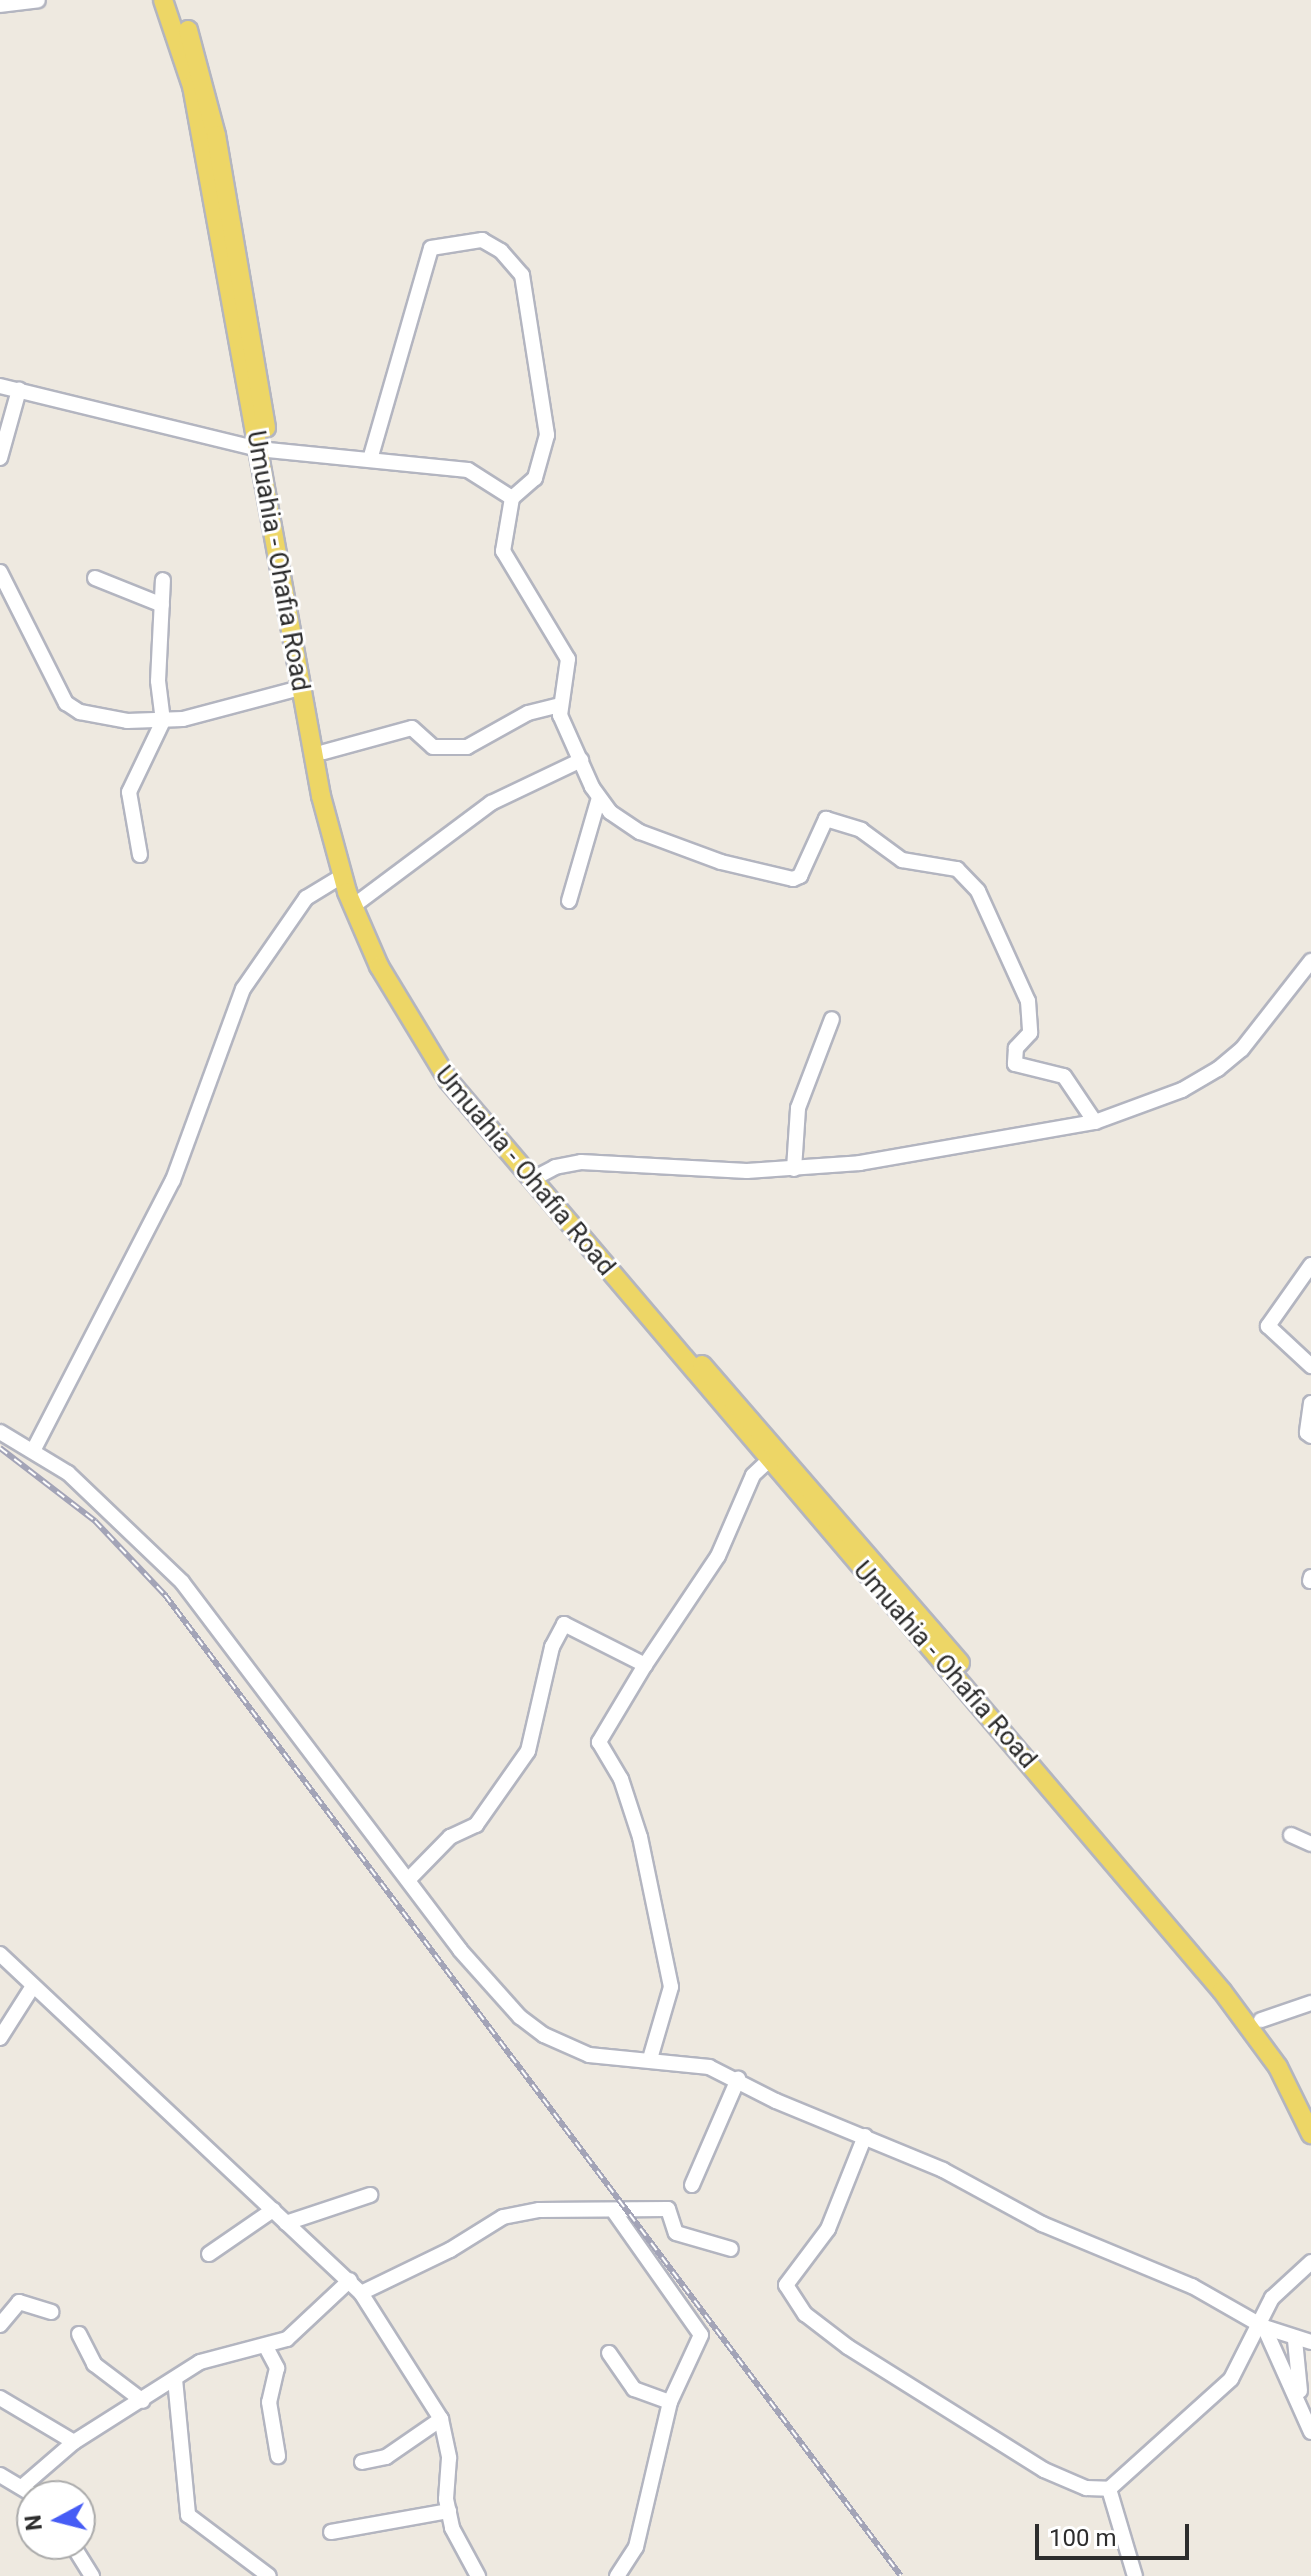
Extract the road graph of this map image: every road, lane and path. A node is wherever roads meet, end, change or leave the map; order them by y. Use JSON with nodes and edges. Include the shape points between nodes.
{"nodes":[{"id":1,"x":38,"y":0,"type":"edge"},
{"id":2,"x":163,"y":0,"type":"edge"},
{"id":3,"x":175,"y":0,"type":"edge"},
{"id":4,"x":0,"y":5,"type":"edge"},
{"id":5,"x":7,"y":384,"type":"edge"},
{"id":6,"x":264,"y":450,"type":"junction"},
{"id":7,"x":371,"y":456,"type":"junction"},
{"id":8,"x":0,"y":458,"type":"edge"},
{"id":9,"x":512,"y":498,"type":"junction"},
{"id":10,"x":0,"y":572,"type":"edge"},
{"id":11,"x":95,"y":578,"type":"dead end"},
{"id":12,"x":163,"y":580,"type":"dead end"},
{"id":13,"x":162,"y":605,"type":"junction"},
{"id":14,"x":300,"y":688,"type":"junction"},
{"id":15,"x":559,"y":705,"type":"junction"},
{"id":16,"x":163,"y":721,"type":"junction"},
{"id":17,"x":324,"y":752,"type":"junction"},
{"id":18,"x":581,"y":760,"type":"junction"},
{"id":19,"x":599,"y":798,"type":"junction"},
{"id":20,"x":140,"y":855,"type":"dead end"},
{"id":21,"x":342,"y":876,"type":"junction"},
{"id":22,"x":360,"y":901,"type":"junction"},
{"id":23,"x":569,"y":901,"type":"dead end"},
{"id":24,"x":1311,"y":961,"type":"edge"},
{"id":25,"x":832,"y":1019,"type":"dead end"},
{"id":26,"x":1095,"y":1122,"type":"junction"},
{"id":27,"x":794,"y":1169,"type":"junction"},
{"id":28,"x":535,"y":1177,"type":"junction"},
{"id":29,"x":1311,"y":1265,"type":"edge"},
{"id":30,"x":1311,"y":1366,"type":"edge"},
{"id":31,"x":1311,"y":1403,"type":"edge"},
{"id":32,"x":0,"y":1432,"type":"edge"},
{"id":33,"x":1311,"y":1436,"type":"edge"},
{"id":34,"x":34,"y":1449,"type":"junction"},
{"id":35,"x":768,"y":1461,"type":"junction"},
{"id":36,"x":645,"y":1665,"type":"junction"},
{"id":37,"x":1291,"y":1835,"type":"dead end"},
{"id":38,"x":1311,"y":1844,"type":"edge"},
{"id":39,"x":409,"y":1879,"type":"junction"},
{"id":40,"x":0,"y":1954,"type":"edge"},
{"id":41,"x":1221,"y":1981,"type":"junction"},
{"id":42,"x":33,"y":1986,"type":"junction"},
{"id":43,"x":1311,"y":2003,"type":"edge"},
{"id":44,"x":1261,"y":2020,"type":"junction"},
{"id":45,"x":0,"y":2038,"type":"edge"},
{"id":46,"x":650,"y":2059,"type":"junction"},
{"id":47,"x":738,"y":2079,"type":"junction"},
{"id":48,"x":1311,"y":2106,"type":"edge"},
{"id":49,"x":1311,"y":2134,"type":"edge"},
{"id":50,"x":865,"y":2136,"type":"junction"},
{"id":51,"x":692,"y":2185,"type":"dead end"},
{"id":52,"x":370,"y":2195,"type":"dead end"},
{"id":53,"x":273,"y":2210,"type":"junction"},
{"id":54,"x":615,"y":2213,"type":"junction"},
{"id":55,"x":286,"y":2223,"type":"junction"},
{"id":56,"x":731,"y":2249,"type":"dead end"},
{"id":57,"x":209,"y":2254,"type":"dead end"},
{"id":58,"x":1311,"y":2262,"type":"edge"},
{"id":59,"x":350,"y":2280,"type":"junction"},
{"id":60,"x":361,"y":2293,"type":"junction"},
{"id":61,"x":51,"y":2312,"type":"dead end"},
{"id":62,"x":0,"y":2325,"type":"edge"},
{"id":63,"x":1261,"y":2326,"type":"junction"},
{"id":64,"x":79,"y":2334,"type":"dead end"},
{"id":65,"x":1295,"y":2340,"type":"junction"},
{"id":66,"x":1311,"y":2342,"type":"edge"},
{"id":67,"x":266,"y":2347,"type":"junction"},
{"id":68,"x":609,"y":2353,"type":"dead end"},
{"id":69,"x":175,"y":2379,"type":"junction"},
{"id":70,"x":0,"y":2398,"type":"edge"},
{"id":71,"x":143,"y":2401,"type":"junction"},
{"id":72,"x":670,"y":2402,"type":"junction"},
{"id":73,"x":1301,"y":2402,"type":"junction"},
{"id":74,"x":441,"y":2419,"type":"junction"},
{"id":75,"x":1311,"y":2432,"type":"edge"},
{"id":76,"x":74,"y":2442,"type":"junction"},
{"id":77,"x":278,"y":2456,"type":"dead end"},
{"id":78,"x":362,"y":2462,"type":"dead end"},
{"id":79,"x":39,"y":2480,"type":"edge"},
{"id":80,"x":1109,"y":2489,"type":"junction"},
{"id":81,"x":449,"y":2511,"type":"junction"},
{"id":82,"x":331,"y":2532,"type":"dead end"},
{"id":83,"x":269,"y":2576,"type":"edge"},
{"id":84,"x":478,"y":2576,"type":"edge"},
{"id":85,"x":617,"y":2576,"type":"edge"},
{"id":86,"x":1135,"y":2576,"type":"edge"}],
"edges":[{"from":1,"to":4,"type":"street"},
{"from":2,"to":6,"type":"main road","name":"Umuahia - Ohafia Road","via":[[192,86]]},
{"from":3,"to":6,"type":"main road","name":"Umuahia - Ohafia Road","via":[[194,48],[216,135]]},
{"from":5,"to":6,"type":"street"},
{"from":5,"to":8,"type":"street"},
{"from":6,"to":7,"type":"street"},
{"from":6,"to":14,"type":"main road","name":"Umuahia - Ohafia Road"},
{"from":6,"to":17,"type":"main road","name":"Umuahia - Ohafia Road"},
{"from":7,"to":9,"type":"street","via":[[468,470]]},
{"from":7,"to":9,"type":"street","via":[[431,248],[482,240],[501,251],[522,275],[547,435],[535,478]]},
{"from":9,"to":15,"type":"street","via":[[503,551],[568,659],[570,673]]},
{"from":10,"to":16,"type":"street","via":[[66,703],[97,716]]},
{"from":11,"to":13,"type":"street"},
{"from":12,"to":13,"type":"street"},
{"from":13,"to":16,"type":"street","via":[[158,681]]},
{"from":14,"to":16,"type":"street"},
{"from":14,"to":21,"type":"main road","name":"Umuahia - Ohafia Road"},
{"from":15,"to":17,"type":"street","via":[[528,713],[467,747],[433,747],[412,728]]},
{"from":15,"to":18,"type":"street"},
{"from":16,"to":20,"type":"street","via":[[129,792]]},
{"from":17,"to":22,"type":"main road","name":"Umuahia - Ohafia Road"},
{"from":18,"to":19,"type":"street"},
{"from":18,"to":22,"type":"street","via":[[491,803]]},
{"from":19,"to":23,"type":"street"},
{"from":19,"to":26,"type":"street","via":[[640,832],[721,862],[793,879],[800,876],[826,819],[861,830],[902,860],[957,869],[978,891],[1028,1001],[1030,1033],[1016,1048],[1015,1064],[1064,1076]]},
{"from":21,"to":28,"type":"main road","name":"Umuahia - Ohafia Road","via":[[379,966],[425,1050]]},
{"from":21,"to":34,"type":"street","via":[[306,898],[243,989],[173,1180]]},
{"from":22,"to":28,"type":"main road","name":"Umuahia - Ohafia Road","via":[[431,1038]]},
{"from":24,"to":26,"type":"street","via":[[1242,1049],[1218,1069],[1182,1090]]},
{"from":25,"to":27,"type":"street","via":[[798,1108]]},
{"from":26,"to":27,"type":"street","via":[[911,1156]]},
{"from":27,"to":28,"type":"street","via":[[581,1162]]},
{"from":28,"to":35,"type":"main road","name":"Umuahia - Ohafia Road"},
{"from":28,"to":41,"type":"main road","name":"Umuahia - Ohafia Road"},
{"from":29,"to":30,"type":"street","via":[[1268,1326]]},
{"from":31,"to":33,"type":"street"},
{"from":32,"to":34,"type":"street"},
{"from":34,"to":39,"type":"street","via":[[120,1519],[182,1582]]},
{"from":35,"to":36,"type":"street","via":[[753,1475],[718,1556]]},
{"from":35,"to":41,"type":"main road","name":"Umuahia - Ohafia Road"},
{"from":36,"to":39,"type":"street","via":[[564,1624],[549,1657],[528,1751],[476,1825],[450,1837]]},
{"from":36,"to":46,"type":"street","via":[[599,1742],[621,1779],[640,1837],[671,1987]]},
{"from":37,"to":38,"type":"street"},
{"from":39,"to":46,"type":"street","via":[[494,1991],[532,2026],[589,2055]]},
{"from":40,"to":42,"type":"street"},
{"from":41,"to":44,"type":"main road","name":"Umuahia - Ohafia Road"},
{"from":41,"to":49,"type":"main road","name":"Umuahia - Ohafia Road","via":[[1278,2067]]},
{"from":42,"to":45,"type":"street"},
{"from":42,"to":53,"type":"street"},
{"from":43,"to":44,"type":"street"},
{"from":44,"to":48,"type":"main road","name":"Umuahia - Ohafia Road"},
{"from":46,"to":47,"type":"street","via":[[686,2062]]},
{"from":47,"to":50,"type":"street","via":[[776,2101]]},
{"from":47,"to":51,"type":"street"},
{"from":50,"to":63,"type":"street","via":[[1042,2224],[1192,2286]]},
{"from":50,"to":80,"type":"street","via":[[828,2229],[786,2285],[805,2314],[848,2347],[1044,2470],[1086,2488]]},
{"from":52,"to":55,"type":"street"},
{"from":53,"to":55,"type":"street"},
{"from":53,"to":57,"type":"street"},
{"from":54,"to":56,"type":"street","via":[[668,2209],[676,2233]]},
{"from":54,"to":60,"type":"street","via":[[539,2210],[503,2217],[450,2250]]},
{"from":54,"to":72,"type":"street","via":[[700,2331]]},
{"from":55,"to":59,"type":"street"},
{"from":58,"to":63,"type":"street","via":[[1283,2286]]},
{"from":59,"to":60,"type":"street"},
{"from":59,"to":67,"type":"street","via":[[287,2339]]},
{"from":60,"to":74,"type":"street"},
{"from":61,"to":62,"type":"street","via":[[19,2302]]},
{"from":63,"to":65,"type":"street"},
{"from":63,"to":73,"type":"street"},
{"from":63,"to":80,"type":"street","via":[[1231,2379]]},
{"from":64,"to":71,"type":"street","via":[[94,2364]]},
{"from":65,"to":66,"type":"street"},
{"from":65,"to":73,"type":"street"},
{"from":67,"to":69,"type":"street","via":[[218,2353]]},
{"from":67,"to":77,"type":"street","via":[[277,2368],[269,2402]]},
{"from":68,"to":72,"type":"street","via":[[634,2389]]},
{"from":69,"to":71,"type":"street"},
{"from":69,"to":83,"type":"street","via":[[188,2515]]},
{"from":70,"to":76,"type":"street"},
{"from":71,"to":76,"type":"street"},
{"from":72,"to":85,"type":"street","via":[[636,2547]]},
{"from":73,"to":75,"type":"street"},
{"from":74,"to":78,"type":"street","via":[[386,2457]]},
{"from":74,"to":81,"type":"street","via":[[449,2458]]},
{"from":76,"to":79,"type":"street"},
{"from":80,"to":86,"type":"street"},
{"from":81,"to":82,"type":"street"},
{"from":81,"to":84,"type":"street","via":[[452,2528]]}]}
